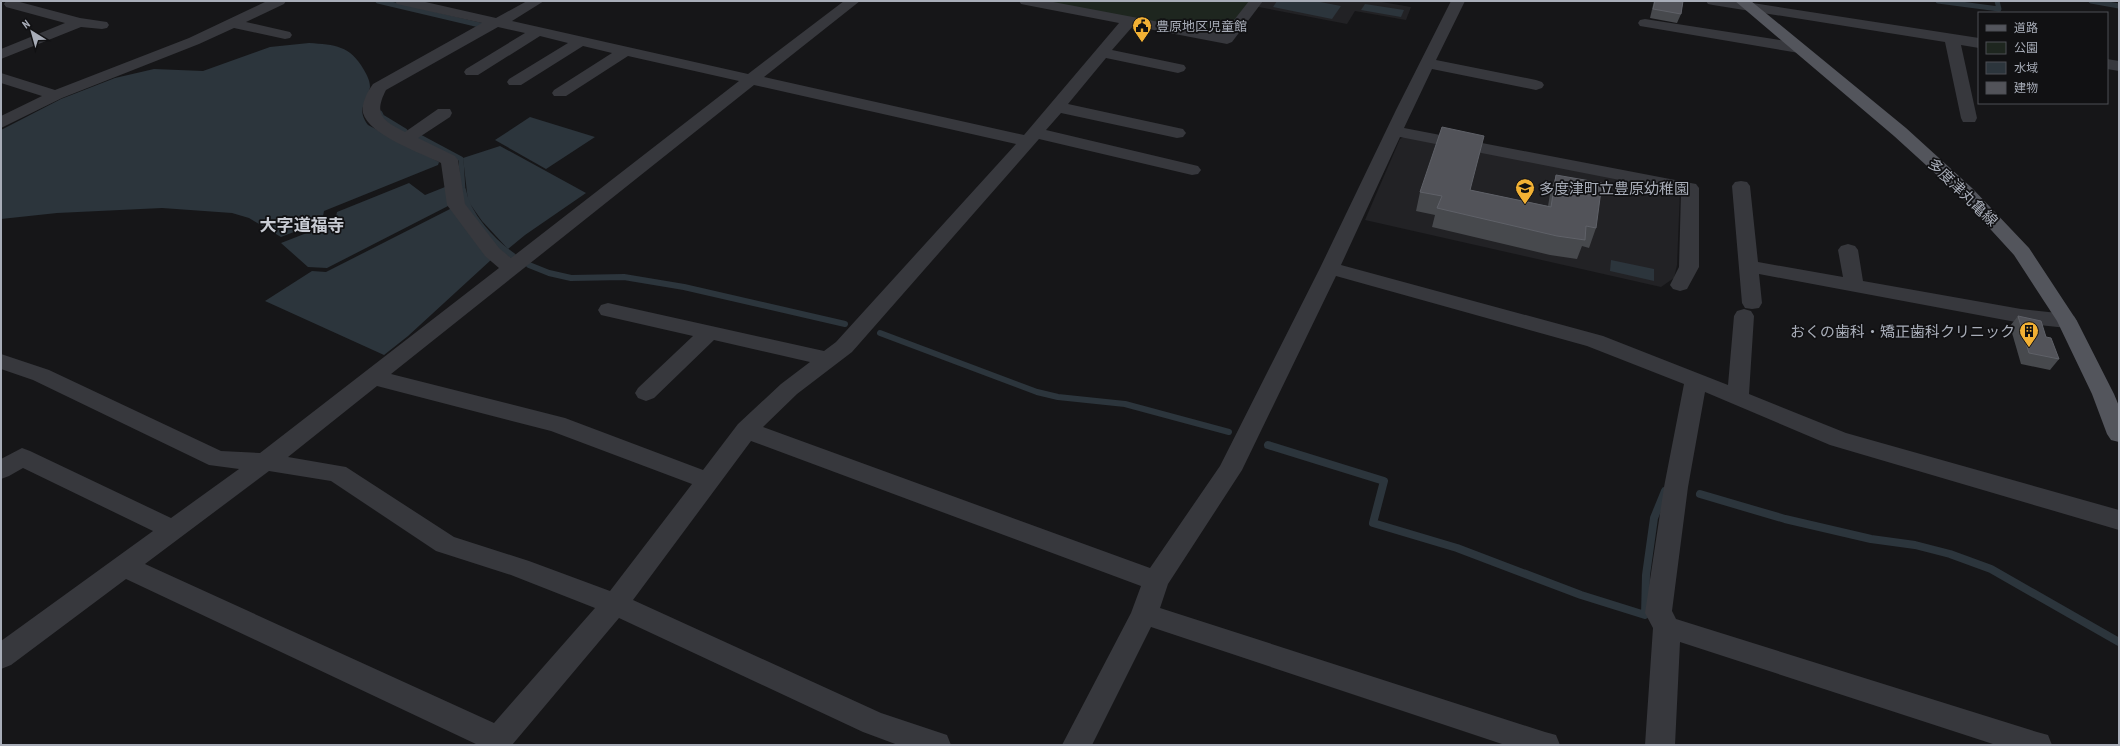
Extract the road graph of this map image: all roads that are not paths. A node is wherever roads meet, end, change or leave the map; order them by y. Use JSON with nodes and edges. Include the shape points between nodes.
{"nodes":[{"id":1,"x":279,"y":1,"type":"edge"},
{"id":2,"x":402,"y":1,"type":"edge"},
{"id":3,"x":537,"y":1,"type":"edge"},
{"id":4,"x":853,"y":1,"type":"edge"},
{"id":5,"x":1026,"y":1,"type":"edge"},
{"id":6,"x":1256,"y":1,"type":"edge"},
{"id":7,"x":1458,"y":1,"type":"edge"},
{"id":8,"x":1713,"y":1,"type":"edge"},
{"id":9,"x":1746,"y":4,"type":"edge"},
{"id":10,"x":11,"y":5,"type":"edge"},
{"id":11,"x":1129,"y":21,"type":"junction"},
{"id":12,"x":79,"y":22,"type":"junction"},
{"id":13,"x":494,"y":22,"type":"junction"},
{"id":14,"x":231,"y":23,"type":"junction"},
{"id":15,"x":1645,"y":23,"type":"dead end"},
{"id":16,"x":102,"y":25,"type":"dead end"},
{"id":17,"x":537,"y":32,"type":"junction"},
{"id":18,"x":286,"y":35,"type":"dead end"},
{"id":19,"x":1952,"y":39,"type":"junction"},
{"id":20,"x":579,"y":42,"type":"junction"},
{"id":21,"x":1978,"y":43,"type":"edge"},
{"id":22,"x":1799,"y":48,"type":"junction"},
{"id":23,"x":624,"y":52,"type":"junction"},
{"id":24,"x":1103,"y":53,"type":"junction"},
{"id":25,"x":1,"y":54,"type":"edge"},
{"id":26,"x":1427,"y":63,"type":"junction"},
{"id":27,"x":2108,"y":64,"type":"edge"},
{"id":28,"x":2119,"y":66,"type":"edge"},
{"id":29,"x":1178,"y":68,"type":"dead end"},
{"id":30,"x":472,"y":72,"type":"dead end"},
{"id":31,"x":1,"y":78,"type":"edge"},
{"id":32,"x":750,"y":80,"type":"junction"},
{"id":33,"x":515,"y":82,"type":"dead end"},
{"id":34,"x":1536,"y":85,"type":"dead end"},
{"id":35,"x":560,"y":93,"type":"dead end"},
{"id":36,"x":56,"y":95,"type":"junction"},
{"id":37,"x":1057,"y":107,"type":"junction"},
{"id":38,"x":444,"y":113,"type":"dead end"},
{"id":39,"x":1969,"y":118,"type":"dead end"},
{"id":40,"x":1,"y":123,"type":"edge"},
{"id":41,"x":1395,"y":131,"type":"junction"},
{"id":42,"x":1176,"y":133,"type":"dead end"},
{"id":43,"x":1032,"y":137,"type":"junction"},
{"id":44,"x":406,"y":139,"type":"junction"},
{"id":45,"x":1192,"y":170,"type":"dead end"},
{"id":46,"x":1741,"y":186,"type":"dead end"},
{"id":47,"x":1848,"y":250,"type":"dead end"},
{"id":48,"x":1748,"y":266,"type":"junction"},
{"id":49,"x":511,"y":268,"type":"junction"},
{"id":50,"x":1330,"y":268,"type":"junction"},
{"id":51,"x":1680,"y":285,"type":"dead end"},
{"id":52,"x":1854,"y":285,"type":"junction"},
{"id":53,"x":608,"y":310,"type":"dead end"},
{"id":54,"x":2067,"y":321,"type":"junction"},
{"id":55,"x":709,"y":333,"type":"junction"},
{"id":56,"x":827,"y":359,"type":"junction"},
{"id":57,"x":1,"y":361,"type":"edge"},
{"id":58,"x":372,"y":377,"type":"junction"},
{"id":59,"x":1696,"y":380,"type":"junction"},
{"id":60,"x":646,"y":393,"type":"dead end"},
{"id":61,"x":1738,"y":397,"type":"junction"},
{"id":62,"x":746,"y":430,"type":"junction"},
{"id":63,"x":2119,"y":434,"type":"edge"},
{"id":64,"x":265,"y":462,"type":"junction"},
{"id":65,"x":1,"y":470,"type":"edge"},
{"id":66,"x":708,"y":481,"type":"junction"},
{"id":67,"x":2119,"y":520,"type":"edge"},
{"id":68,"x":174,"y":530,"type":"junction"},
{"id":69,"x":124,"y":566,"type":"junction"},
{"id":70,"x":1156,"y":581,"type":"junction"},
{"id":71,"x":615,"y":604,"type":"junction"},
{"id":72,"x":1144,"y":614,"type":"junction"},
{"id":73,"x":1667,"y":627,"type":"junction"},
{"id":74,"x":3,"y":653,"type":"edge"},
{"id":75,"x":496,"y":742,"type":"edge"},
{"id":76,"x":936,"y":745,"type":"edge"},
{"id":77,"x":1077,"y":745,"type":"edge"},
{"id":78,"x":1545,"y":745,"type":"edge"},
{"id":79,"x":1660,"y":745,"type":"edge"},
{"id":80,"x":2038,"y":745,"type":"edge"}],
"edges":[{"from":1,"to":14,"type":"street"},
{"from":2,"to":13,"type":"street"},
{"from":3,"to":13,"type":"street","via":[[504,20]]},
{"from":4,"to":32,"type":"street"},
{"from":5,"to":11,"type":"street"},
{"from":6,"to":11,"type":"street","via":[[1227,39]]},
{"from":7,"to":26,"type":"street"},
{"from":8,"to":9,"type":"street"},
{"from":9,"to":19,"type":"street"},
{"from":9,"to":22,"type":"main road","name":"多度津丸亀線"},
{"from":10,"to":12,"type":"street"},
{"from":11,"to":24,"type":"street"},
{"from":12,"to":16,"type":"street"},
{"from":12,"to":25,"type":"street"},
{"from":13,"to":17,"type":"street"},
{"from":13,"to":44,"type":"street","via":[[379,87],[372,100],[370,113],[382,127]]},
{"from":14,"to":18,"type":"street"},
{"from":14,"to":36,"type":"street"},
{"from":15,"to":22,"type":"street"},
{"from":17,"to":20,"type":"street"},
{"from":17,"to":30,"type":"street"},
{"from":19,"to":21,"type":"street"},
{"from":19,"to":39,"type":"street"},
{"from":20,"to":23,"type":"street"},
{"from":20,"to":33,"type":"street"},
{"from":22,"to":54,"type":"main road","name":"多度津丸亀線","via":[[1900,132],[1966,192],[2022,252]]},
{"from":23,"to":32,"type":"street"},
{"from":23,"to":35,"type":"street"},
{"from":24,"to":29,"type":"street"},
{"from":24,"to":37,"type":"street"},
{"from":26,"to":34,"type":"street"},
{"from":26,"to":41,"type":"street"},
{"from":27,"to":28,"type":"street"},
{"from":31,"to":36,"type":"street"},
{"from":32,"to":43,"type":"street"},
{"from":32,"to":49,"type":"street"},
{"from":36,"to":40,"type":"street"},
{"from":37,"to":42,"type":"street"},
{"from":37,"to":43,"type":"street"},
{"from":38,"to":44,"type":"street"},
{"from":41,"to":50,"type":"street"},
{"from":41,"to":51,"type":"street","via":[[1690,188],[1689,267]]},
{"from":43,"to":45,"type":"street"},
{"from":43,"to":56,"type":"street","via":[[844,346]]},
{"from":44,"to":49,"type":"street","via":[[449,160],[456,205],[492,252]]},
{"from":46,"to":48,"type":"street"},
{"from":47,"to":52,"type":"street"},
{"from":48,"to":52,"type":"street"},
{"from":48,"to":61,"type":"street","via":[[1748,310]]},
{"from":49,"to":58,"type":"street"},
{"from":50,"to":59,"type":"street","via":[[1595,341]]},
{"from":50,"to":70,"type":"street","via":[[1230,470]]},
{"from":52,"to":54,"type":"street","via":[[2021,316]]},
{"from":53,"to":55,"type":"street"},
{"from":54,"to":63,"type":"main road","name":"多度津丸亀線","via":[[2103,394]]},
{"from":55,"to":56,"type":"street"},
{"from":55,"to":60,"type":"street"},
{"from":56,"to":62,"type":"street","via":[[789,389]]},
{"from":57,"to":64,"type":"street","via":[[41,375],[217,459]]},
{"from":58,"to":64,"type":"street"},
{"from":58,"to":66,"type":"street","via":[[557,424]]},
{"from":59,"to":61,"type":"street"},
{"from":59,"to":73,"type":"street","via":[[1676,487],[1658,613]]},
{"from":61,"to":67,"type":"street","via":[[1838,439]]},
{"from":62,"to":66,"type":"street"},
{"from":62,"to":70,"type":"street"},
{"from":64,"to":68,"type":"street"},
{"from":64,"to":71,"type":"street","via":[[337,473],[445,544],[520,568]]},
{"from":65,"to":68,"type":"street","via":[[22,457]]},
{"from":66,"to":71,"type":"street"},
{"from":68,"to":69,"type":"street"},
{"from":69,"to":74,"type":"street"},
{"from":69,"to":75,"type":"street"},
{"from":70,"to":72,"type":"street"},
{"from":71,"to":75,"type":"street"},
{"from":71,"to":76,"type":"street","via":[[872,723]]},
{"from":72,"to":77,"type":"street"},
{"from":72,"to":78,"type":"street"},
{"from":73,"to":79,"type":"street"},
{"from":73,"to":80,"type":"street"}]}
